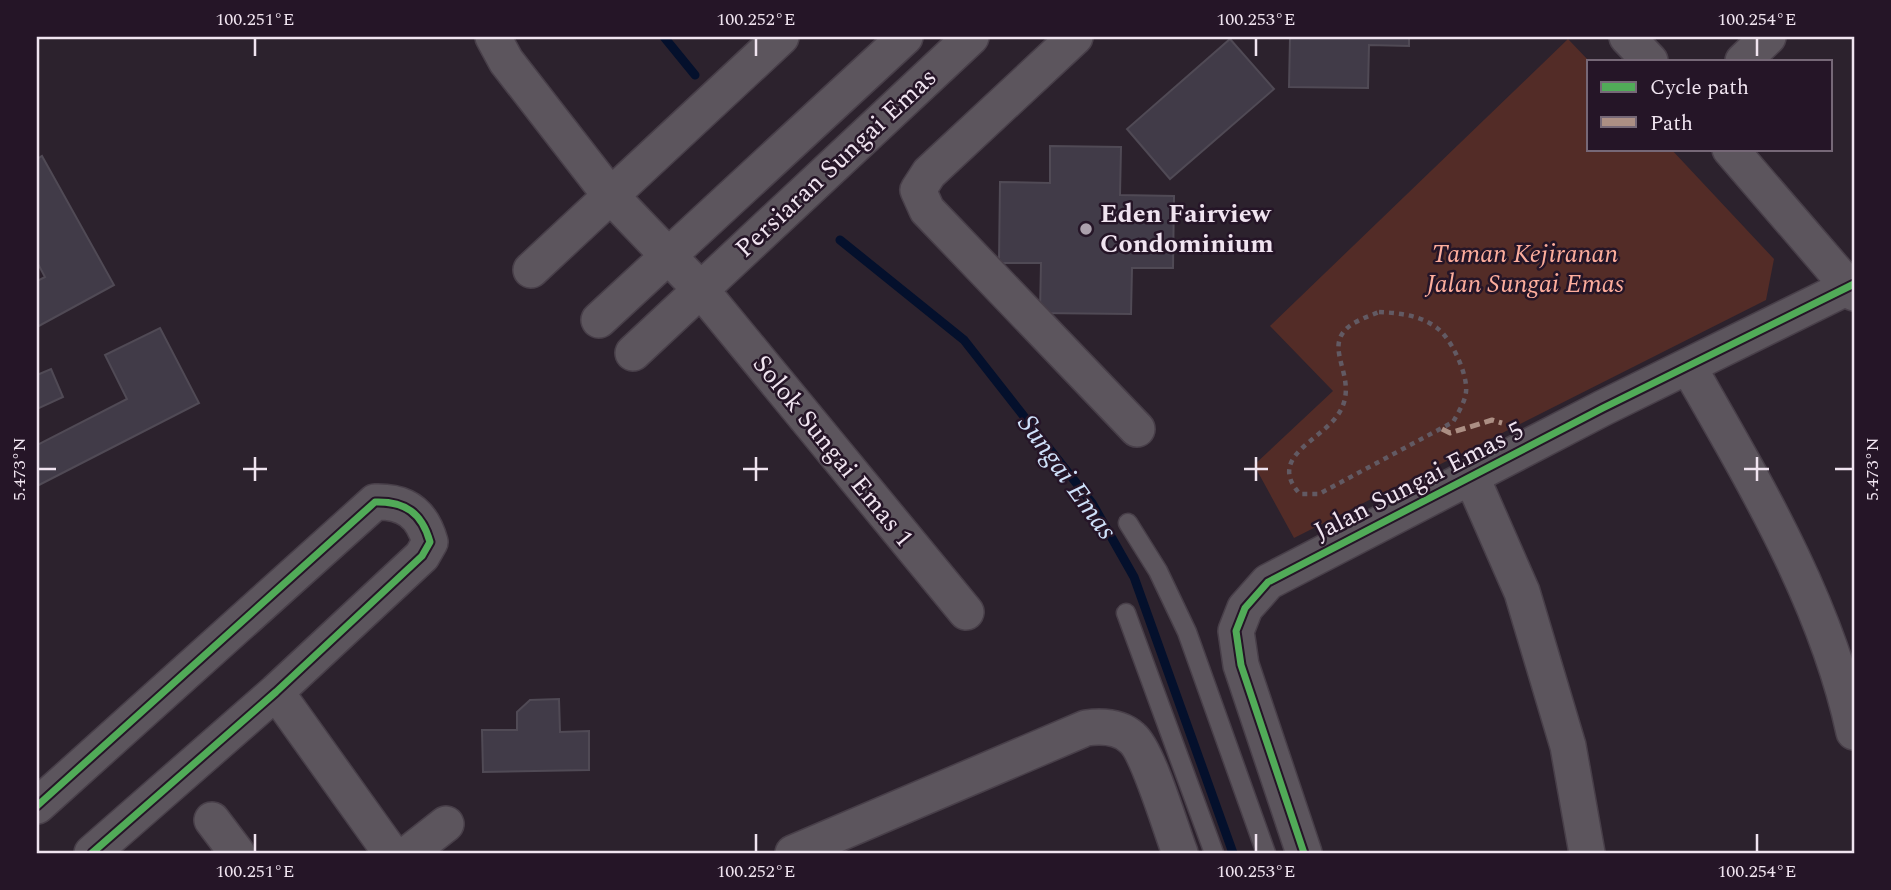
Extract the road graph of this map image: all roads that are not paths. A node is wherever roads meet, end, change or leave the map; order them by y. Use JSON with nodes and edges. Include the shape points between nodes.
{"nodes":[{"id":1,"x":493,"y":37,"type":"edge"},
{"id":2,"x":781,"y":37,"type":"edge"},
{"id":3,"x":905,"y":37,"type":"edge"},
{"id":4,"x":971,"y":37,"type":"edge"},
{"id":5,"x":1075,"y":37,"type":"edge"},
{"id":6,"x":1627,"y":37,"type":"edge"},
{"id":7,"x":1768,"y":37,"type":"edge"},
{"id":8,"x":1649,"y":60,"type":"edge"},
{"id":9,"x":1744,"y":60,"type":"edge"},
{"id":10,"x":1731,"y":150,"type":"edge"},
{"id":11,"x":610,"y":195,"type":"junction"},
{"id":12,"x":668,"y":255,"type":"junction"},
{"id":13,"x":531,"y":270,"type":"dead end"},
{"id":14,"x":1853,"y":288,"type":"edge"},
{"id":15,"x":701,"y":290,"type":"junction"},
{"id":16,"x":599,"y":320,"type":"dead end"},
{"id":17,"x":633,"y":353,"type":"dead end"},
{"id":18,"x":1688,"y":366,"type":"junction"},
{"id":19,"x":1137,"y":429,"type":"dead end"},
{"id":20,"x":1472,"y":478,"type":"junction"},
{"id":21,"x":1128,"y":523,"type":"dead end"},
{"id":22,"x":966,"y":612,"type":"dead end"},
{"id":23,"x":1126,"y":613,"type":"dead end"},
{"id":24,"x":276,"y":692,"type":"junction"},
{"id":25,"x":1854,"y":732,"type":"edge"},
{"id":26,"x":37,"y":806,"type":"edge"},
{"id":27,"x":212,"y":820,"type":"dead end"},
{"id":28,"x":446,"y":824,"type":"dead end"},
{"id":29,"x":92,"y":853,"type":"edge"},
{"id":30,"x":237,"y":853,"type":"edge"},
{"id":31,"x":391,"y":853,"type":"edge"},
{"id":32,"x":409,"y":853,"type":"edge"},
{"id":33,"x":793,"y":853,"type":"edge"},
{"id":34,"x":1180,"y":853,"type":"edge"},
{"id":35,"x":1214,"y":853,"type":"edge"},
{"id":36,"x":1266,"y":853,"type":"edge"},
{"id":37,"x":1304,"y":853,"type":"edge"},
{"id":38,"x":1587,"y":853,"type":"edge"}],
"edges":[{"from":1,"to":11,"type":"street","name":"Solok Sungai Emas 1","via":[[506,61]]},
{"from":2,"to":11,"type":"street"},
{"from":3,"to":12,"type":"street","name":"Persiaran Sungai Emas"},
{"from":4,"to":15,"type":"street","name":"Persiaran Sungai Emas"},
{"from":5,"to":19,"type":"street","via":[[929,173],[918,190],[927,210]]},
{"from":6,"to":8,"type":"street"},
{"from":7,"to":9,"type":"street"},
{"from":10,"to":14,"type":"street"},
{"from":11,"to":12,"type":"street","name":"Solok Sungai Emas 1"},
{"from":11,"to":13,"type":"street"},
{"from":12,"to":15,"type":"street","name":"Solok Sungai Emas 1"},
{"from":12,"to":16,"type":"street","name":"Persiaran Sungai Emas"},
{"from":14,"to":18,"type":"street","name":"Jalan Sungai Emas 5"},
{"from":15,"to":17,"type":"street","name":"Persiaran Sungai Emas"},
{"from":15,"to":22,"type":"street","name":"Solok Sungai Emas 1"},
{"from":18,"to":20,"type":"street","name":"Jalan Sungai Emas 5"},
{"from":18,"to":25,"type":"street","via":[[1798,570],[1829,648]]},
{"from":20,"to":37,"type":"street","name":"Jalan Sungai Emas 5","via":[[1268,582],[1245,608],[1236,631],[1241,665]]},
{"from":20,"to":38,"type":"street","via":[[1522,592],[1568,746]]},
{"from":21,"to":36,"type":"lane","via":[[1158,571],[1187,632]]},
{"from":23,"to":35,"type":"lane"},
{"from":24,"to":26,"type":"street","via":[[422,556],[430,542],[426,528],[406,506],[375,502]]},
{"from":24,"to":29,"type":"street"},
{"from":24,"to":31,"type":"street"},
{"from":27,"to":30,"type":"street"},
{"from":28,"to":32,"type":"street"},
{"from":33,"to":34,"type":"street","via":[[1086,728],[1098,727],[1132,737],[1143,752]]}]}
